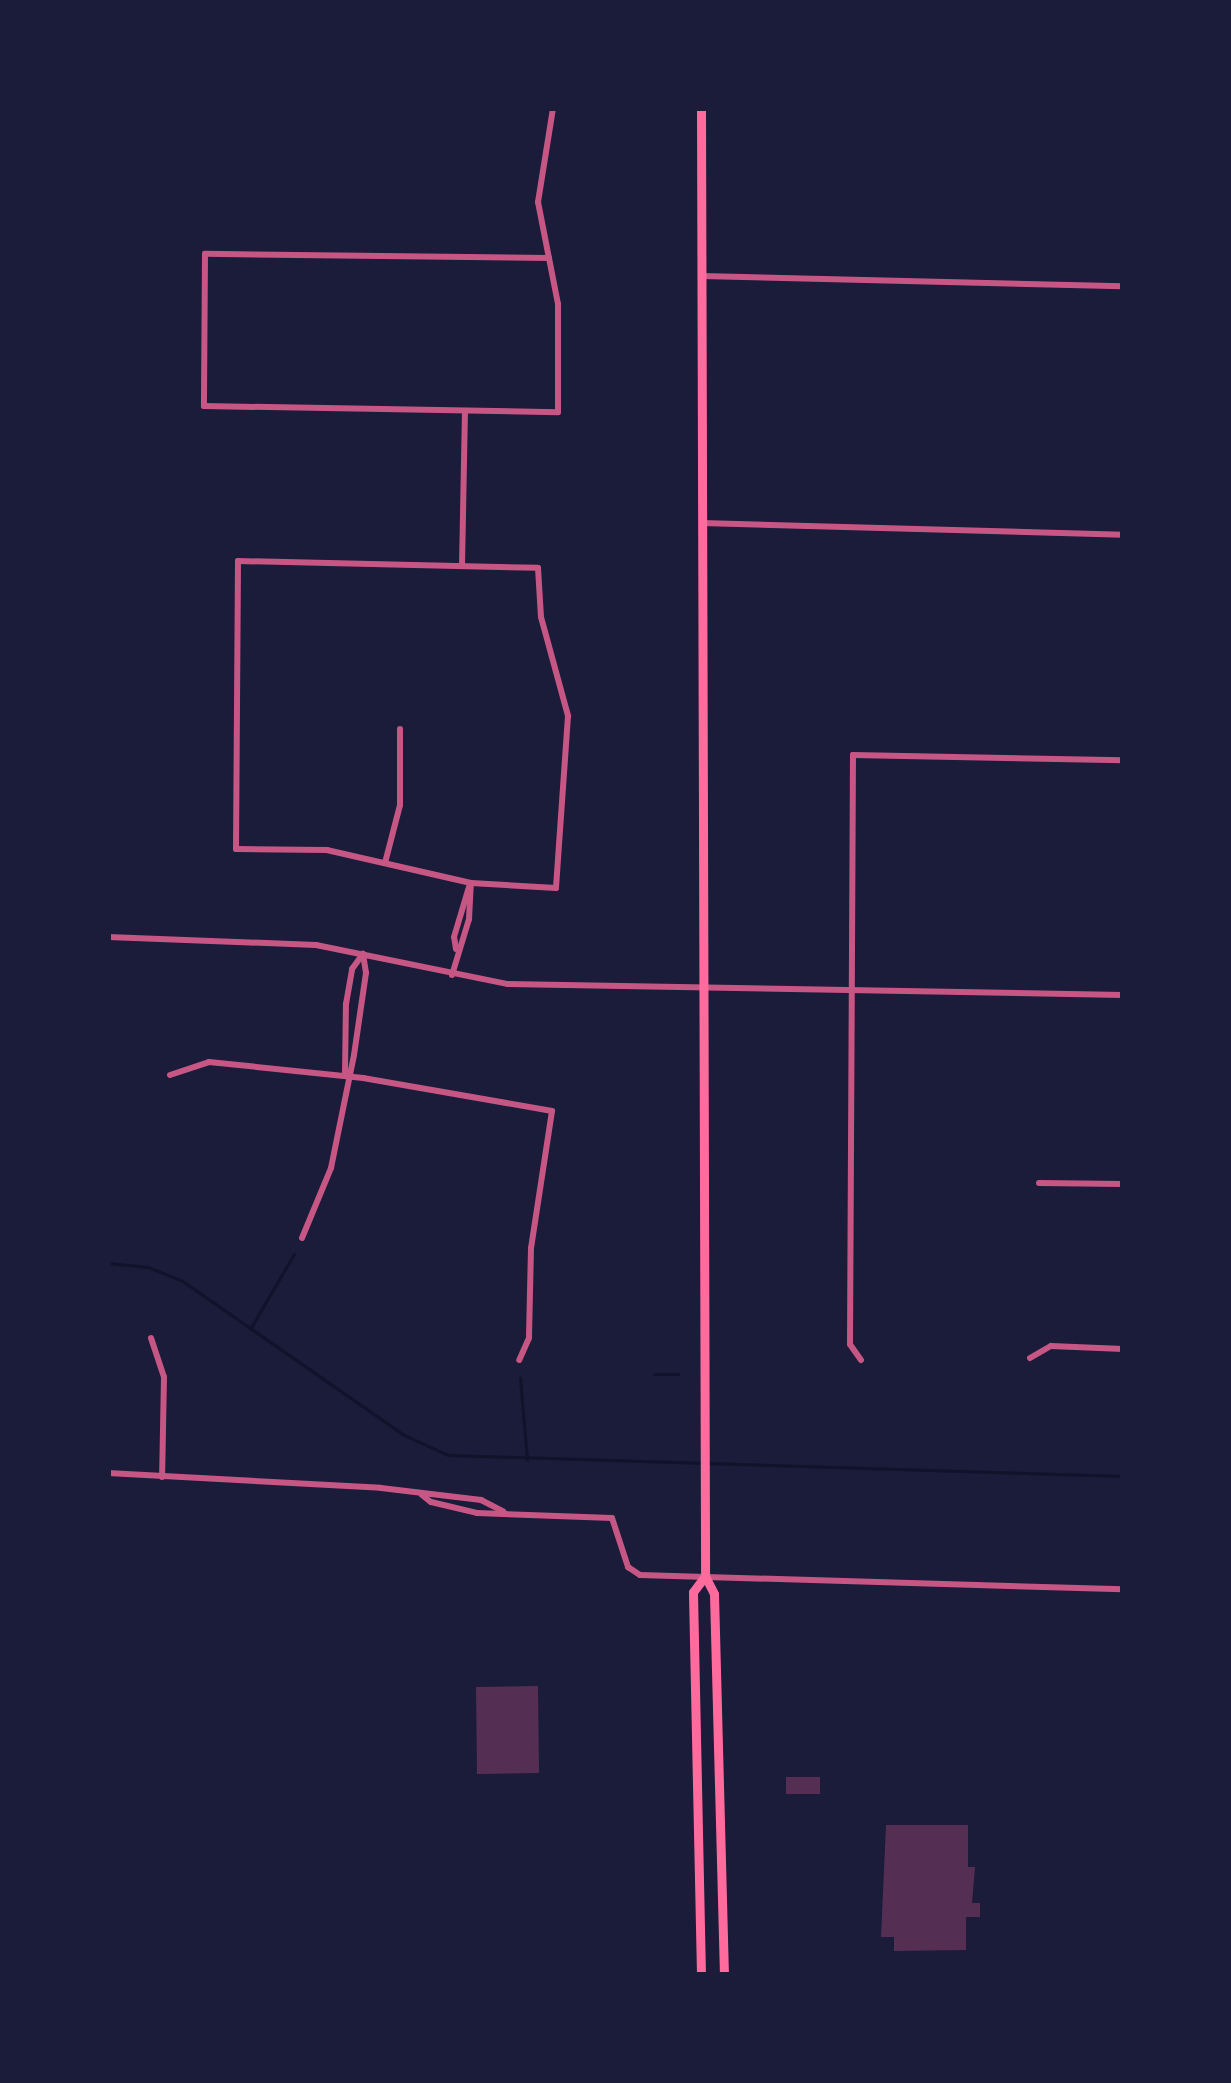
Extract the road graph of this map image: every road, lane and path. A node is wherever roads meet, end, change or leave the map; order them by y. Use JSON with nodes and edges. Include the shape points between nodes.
{"nodes":[{"id":1,"x":553,"y":108,"type":"edge"},
{"id":2,"x":701,"y":108,"type":"edge"},
{"id":3,"x":549,"y":258,"type":"junction"},
{"id":4,"x":702,"y":276,"type":"junction"},
{"id":5,"x":1123,"y":286,"type":"edge"},
{"id":6,"x":464,"y":410,"type":"junction"},
{"id":7,"x":702,"y":523,"type":"junction"},
{"id":8,"x":1123,"y":535,"type":"edge"},
{"id":9,"x":462,"y":566,"type":"junction"},
{"id":10,"x":400,"y":729,"type":"dead end"},
{"id":11,"x":1123,"y":760,"type":"edge"},
{"id":12,"x":385,"y":863,"type":"junction"},
{"id":13,"x":471,"y":884,"type":"junction"},
{"id":14,"x":459,"y":917,"type":"junction"},
{"id":15,"x":469,"y":919,"type":"junction"},
{"id":16,"x":108,"y":937,"type":"edge"},
{"id":17,"x":457,"y":952,"type":"junction"},
{"id":18,"x":363,"y":954,"type":"junction"},
{"id":19,"x":452,"y":975,"type":"junction"},
{"id":20,"x":702,"y":986,"type":"junction"},
{"id":21,"x":849,"y":988,"type":"junction"},
{"id":22,"x":1123,"y":995,"type":"edge"},
{"id":23,"x":345,"y":1019,"type":"junction"},
{"id":24,"x":359,"y":1021,"type":"junction"},
{"id":25,"x":170,"y":1075,"type":"dead end"},
{"id":26,"x":346,"y":1076,"type":"junction"},
{"id":27,"x":1039,"y":1183,"type":"dead end"},
{"id":28,"x":1123,"y":1184,"type":"edge"},
{"id":29,"x":302,"y":1238,"type":"dead end"},
{"id":30,"x":151,"y":1338,"type":"dead end"},
{"id":31,"x":1123,"y":1349,"type":"edge"},
{"id":32,"x":1030,"y":1358,"type":"dead end"},
{"id":33,"x":518,"y":1360,"type":"dead end"},
{"id":34,"x":861,"y":1360,"type":"dead end"},
{"id":35,"x":108,"y":1473,"type":"edge"},
{"id":36,"x":162,"y":1478,"type":"junction"},
{"id":37,"x":422,"y":1495,"type":"junction"},
{"id":38,"x":503,"y":1511,"type":"junction"},
{"id":39,"x":705,"y":1576,"type":"junction"},
{"id":40,"x":1123,"y":1589,"type":"edge"},
{"id":41,"x":721,"y":1870,"type":"junction"},
{"id":42,"x":699,"y":1871,"type":"junction"},
{"id":43,"x":701,"y":1975,"type":"edge"},
{"id":44,"x":724,"y":1975,"type":"edge"}],
"edges":[{"from":1,"to":3,"type":"street","via":[[538,202]]},
{"from":2,"to":4,"type":"main road"},
{"from":3,"to":6,"type":"street","via":[[560,320],[559,412]]},
{"from":3,"to":6,"type":"street","via":[[205,254],[204,406]]},
{"from":4,"to":5,"type":"street"},
{"from":4,"to":7,"type":"main road"},
{"from":6,"to":9,"type":"street"},
{"from":7,"to":8,"type":"street"},
{"from":7,"to":20,"type":"main road"},
{"from":9,"to":12,"type":"street","via":[[238,561],[236,849],[327,850]]},
{"from":9,"to":13,"type":"street","via":[[538,568],[541,617],[568,716],[556,888]]},
{"from":10,"to":12,"type":"street","via":[[400,805]]},
{"from":11,"to":21,"type":"street","via":[[853,755]]},
{"from":12,"to":13,"type":"street"},
{"from":13,"to":14,"type":"street"},
{"from":13,"to":15,"type":"street"},
{"from":14,"to":15,"type":"street"},
{"from":14,"to":17,"type":"street"},
{"from":15,"to":17,"type":"street"},
{"from":16,"to":18,"type":"street"},
{"from":17,"to":19,"type":"street"},
{"from":18,"to":19,"type":"street"},
{"from":18,"to":23,"type":"street","via":[[352,969]]},
{"from":18,"to":24,"type":"street"},
{"from":19,"to":20,"type":"street","via":[[508,984]]},
{"from":20,"to":21,"type":"street"},
{"from":20,"to":39,"type":"main road"},
{"from":21,"to":22,"type":"street"},
{"from":21,"to":34,"type":"street","via":[[850,1344]]},
{"from":23,"to":24,"type":"street"},
{"from":23,"to":26,"type":"street"},
{"from":24,"to":26,"type":"street"},
{"from":25,"to":26,"type":"street","via":[[209,1062]]},
{"from":26,"to":29,"type":"street","via":[[331,1168]]},
{"from":26,"to":33,"type":"street","via":[[552,1111],[531,1248],[529,1338]]},
{"from":27,"to":28,"type":"street"},
{"from":30,"to":36,"type":"street","via":[[164,1377]]},
{"from":31,"to":32,"type":"street","via":[[1051,1346]]},
{"from":35,"to":36,"type":"street"},
{"from":36,"to":37,"type":"street"},
{"from":37,"to":38,"type":"street","via":[[481,1500]]},
{"from":37,"to":38,"type":"street","via":[[454,1509]]},
{"from":38,"to":39,"type":"street","via":[[612,1518],[628,1567],[640,1575]]},
{"from":39,"to":40,"type":"street"},
{"from":39,"to":41,"type":"main road","via":[[714,1594]]},
{"from":39,"to":42,"type":"main road","via":[[693,1592]]},
{"from":41,"to":42,"type":"main road"},
{"from":41,"to":44,"type":"main road"},
{"from":42,"to":43,"type":"main road"}]}
